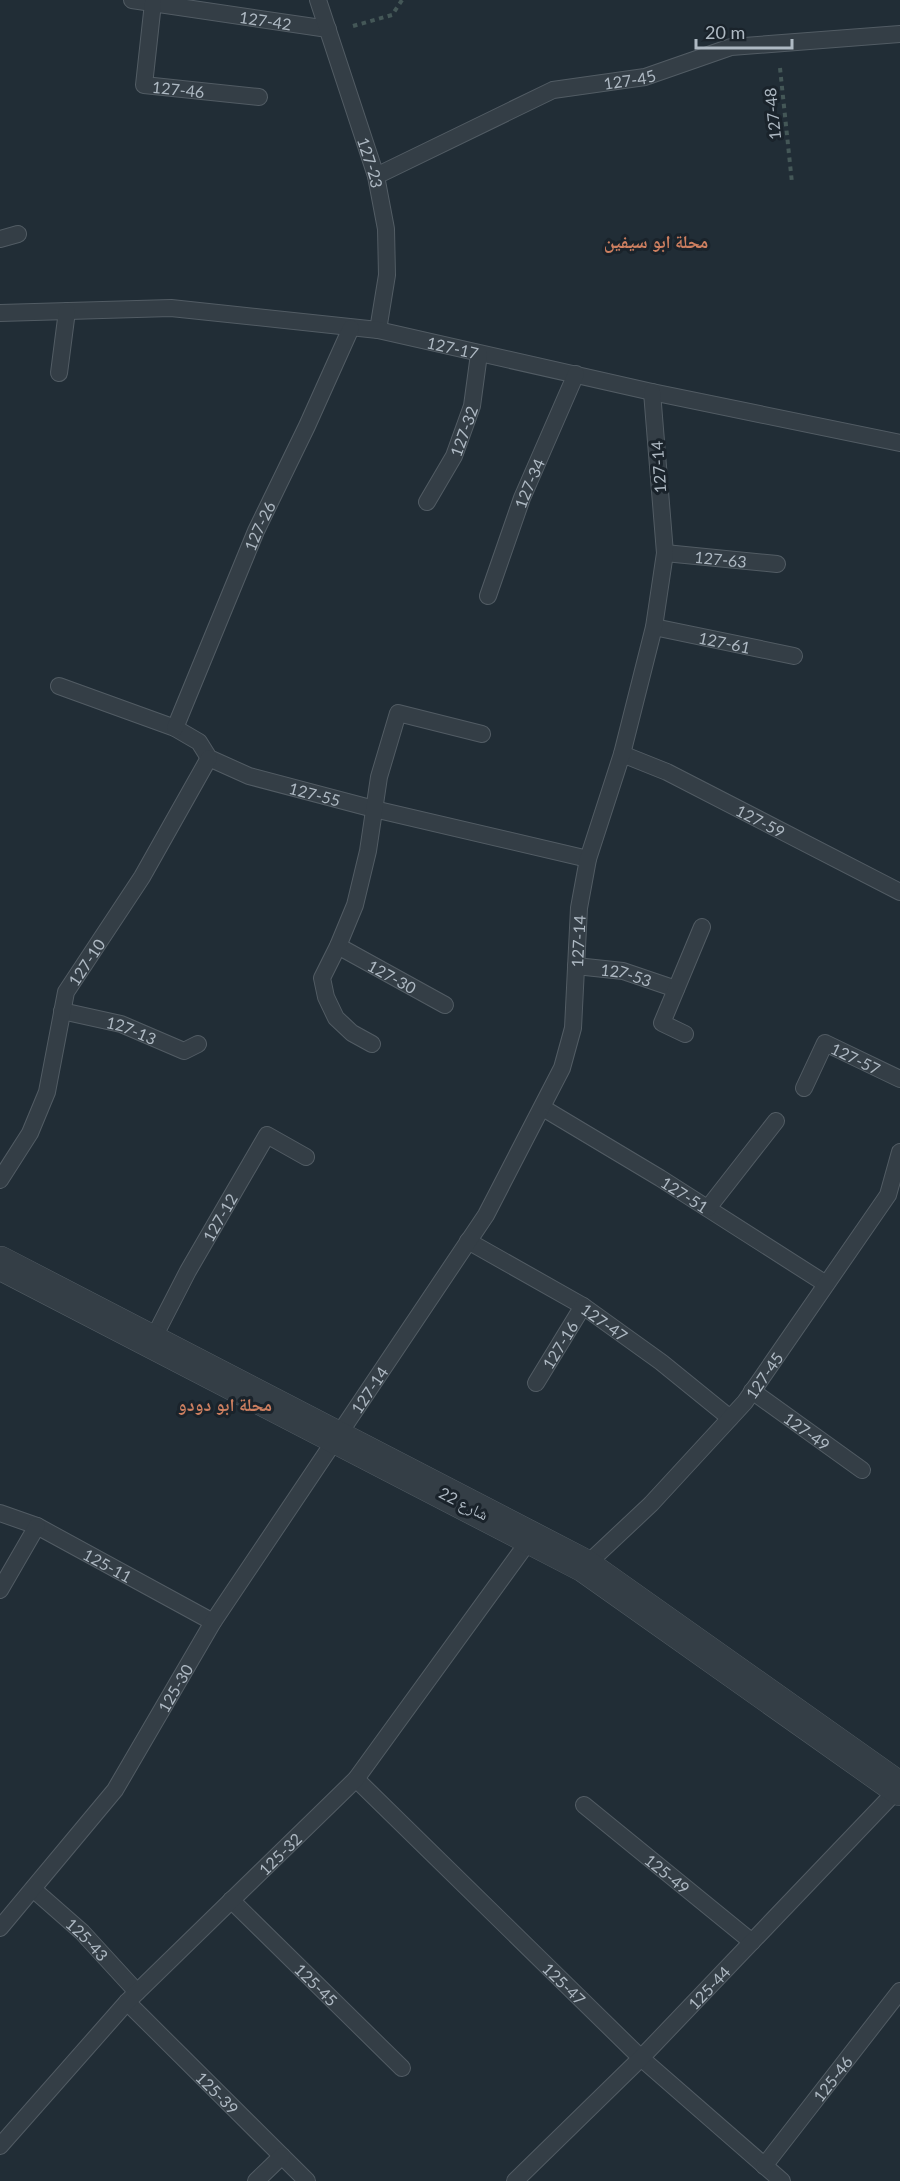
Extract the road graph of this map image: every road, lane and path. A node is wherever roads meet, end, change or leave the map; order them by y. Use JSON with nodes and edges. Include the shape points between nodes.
{"nodes":[{"id":1,"x":132,"y":0,"type":"edge"},
{"id":2,"x":318,"y":0,"type":"edge"},
{"id":3,"x":402,"y":0,"type":"edge"},
{"id":4,"x":153,"y":3,"type":"junction"},
{"id":5,"x":328,"y":31,"type":"junction"},
{"id":6,"x":900,"y":34,"type":"edge"},
{"id":7,"x":777,"y":43,"type":"junction"},
{"id":8,"x":259,"y":97,"type":"dead end"},
{"id":9,"x":376,"y":176,"type":"junction"},
{"id":10,"x":792,"y":183,"type":"dead end"},
{"id":11,"x":18,"y":234,"type":"dead end"},
{"id":12,"x":0,"y":239,"type":"edge"},
{"id":13,"x":67,"y":311,"type":"junction"},
{"id":14,"x":0,"y":314,"type":"edge"},
{"id":15,"x":351,"y":328,"type":"junction"},
{"id":16,"x":378,"y":330,"type":"junction"},
{"id":17,"x":479,"y":354,"type":"junction"},
{"id":18,"x":59,"y":374,"type":"dead end"},
{"id":19,"x":576,"y":374,"type":"junction"},
{"id":20,"x":652,"y":392,"type":"junction"},
{"id":21,"x":900,"y":443,"type":"edge"},
{"id":22,"x":427,"y":502,"type":"dead end"},
{"id":23,"x":665,"y":553,"type":"junction"},
{"id":24,"x":777,"y":564,"type":"dead end"},
{"id":25,"x":488,"y":596,"type":"dead end"},
{"id":26,"x":654,"y":627,"type":"junction"},
{"id":27,"x":794,"y":656,"type":"dead end"},
{"id":28,"x":59,"y":686,"type":"dead end"},
{"id":29,"x":175,"y":728,"type":"junction"},
{"id":30,"x":482,"y":734,"type":"dead end"},
{"id":31,"x":622,"y":754,"type":"junction"},
{"id":32,"x":209,"y":758,"type":"junction"},
{"id":33,"x":374,"y":808,"type":"junction"},
{"id":34,"x":588,"y":860,"type":"junction"},
{"id":35,"x":900,"y":892,"type":"edge"},
{"id":36,"x":702,"y":927,"type":"dead end"},
{"id":37,"x":338,"y":946,"type":"junction"},
{"id":38,"x":576,"y":966,"type":"junction"},
{"id":39,"x":676,"y":989,"type":"junction"},
{"id":40,"x":445,"y":1005,"type":"dead end"},
{"id":41,"x":62,"y":1011,"type":"junction"},
{"id":42,"x":685,"y":1034,"type":"dead end"},
{"id":43,"x":198,"y":1044,"type":"dead end"},
{"id":44,"x":372,"y":1044,"type":"dead end"},
{"id":45,"x":900,"y":1078,"type":"edge"},
{"id":46,"x":804,"y":1088,"type":"dead end"},
{"id":47,"x":543,"y":1108,"type":"junction"},
{"id":48,"x":776,"y":1121,"type":"dead end"},
{"id":49,"x":900,"y":1152,"type":"edge"},
{"id":50,"x":306,"y":1157,"type":"dead end"},
{"id":51,"x":0,"y":1180,"type":"edge"},
{"id":52,"x":708,"y":1208,"type":"junction"},
{"id":53,"x":468,"y":1241,"type":"junction"},
{"id":54,"x":0,"y":1263,"type":"edge"},
{"id":55,"x":826,"y":1284,"type":"junction"},
{"id":56,"x":583,"y":1306,"type":"junction"},
{"id":57,"x":152,"y":1341,"type":"junction"},
{"id":58,"x":536,"y":1383,"type":"dead end"},
{"id":59,"x":752,"y":1391,"type":"junction"},
{"id":60,"x":730,"y":1418,"type":"junction"},
{"id":61,"x":338,"y":1438,"type":"junction"},
{"id":62,"x":862,"y":1470,"type":"dead end"},
{"id":63,"x":0,"y":1513,"type":"edge"},
{"id":64,"x":37,"y":1526,"type":"junction"},
{"id":65,"x":531,"y":1538,"type":"junction"},
{"id":66,"x":585,"y":1566,"type":"junction"},
{"id":67,"x":0,"y":1590,"type":"edge"},
{"id":68,"x":213,"y":1622,"type":"junction"},
{"id":69,"x":356,"y":1779,"type":"junction"},
{"id":70,"x":900,"y":1788,"type":"edge"},
{"id":71,"x":585,"y":1805,"type":"dead end"},
{"id":72,"x":33,"y":1889,"type":"junction"},
{"id":73,"x":231,"y":1900,"type":"junction"},
{"id":74,"x":0,"y":1928,"type":"edge"},
{"id":75,"x":752,"y":1942,"type":"junction"},
{"id":76,"x":900,"y":1991,"type":"edge"},
{"id":77,"x":132,"y":1997,"type":"junction"},
{"id":78,"x":641,"y":2058,"type":"junction"},
{"id":79,"x":402,"y":2068,"type":"dead end"},
{"id":80,"x":0,"y":2146,"type":"edge"},
{"id":81,"x":282,"y":2156,"type":"junction"},
{"id":82,"x":764,"y":2166,"type":"junction"},
{"id":83,"x":256,"y":2181,"type":"edge"},
{"id":84,"x":307,"y":2181,"type":"edge"},
{"id":85,"x":515,"y":2181,"type":"edge"},
{"id":86,"x":782,"y":2181,"type":"edge"}],
"edges":[{"from":1,"to":4,"type":"lane","name":"127-42"},
{"from":2,"to":5,"type":"lane","name":"127-23"},
{"from":3,"to":5,"type":"path","via":[[392,15]]},
{"from":4,"to":5,"type":"lane","name":"127-42"},
{"from":4,"to":8,"type":"lane","name":"127-46","via":[[144,85]]},
{"from":5,"to":9,"type":"lane","name":"127-23"},
{"from":6,"to":7,"type":"lane","name":"127-45"},
{"from":7,"to":9,"type":"lane","name":"127-45","via":[[731,47],[645,77],[554,90]]},
{"from":7,"to":10,"type":"path","name":"127-48"},
{"from":9,"to":16,"type":"lane","name":"127-23","via":[[386,229],[387,275]]},
{"from":11,"to":12,"type":"lane"},
{"from":13,"to":14,"type":"lane","name":"127-17"},
{"from":13,"to":15,"type":"lane","name":"127-17","via":[[171,308]]},
{"from":13,"to":18,"type":"lane"},
{"from":15,"to":16,"type":"lane","name":"127-17"},
{"from":15,"to":29,"type":"lane","name":"127-26","via":[[256,531]]},
{"from":16,"to":17,"type":"lane","name":"127-17"},
{"from":17,"to":19,"type":"lane","name":"127-17"},
{"from":17,"to":22,"type":"lane","name":"127-32","via":[[472,406],[454,456]]},
{"from":19,"to":20,"type":"lane","name":"127-17"},
{"from":19,"to":25,"type":"lane","name":"127-34","via":[[522,498]]},
{"from":20,"to":21,"type":"lane","name":"127-17"},
{"from":20,"to":23,"type":"lane","name":"127-14"},
{"from":23,"to":24,"type":"lane","name":"127-63"},
{"from":23,"to":26,"type":"lane","name":"127-14"},
{"from":26,"to":27,"type":"lane","name":"127-61"},
{"from":26,"to":31,"type":"lane","name":"127-14"},
{"from":28,"to":29,"type":"lane","name":"127-55"},
{"from":29,"to":32,"type":"lane","name":"127-55","via":[[199,742]]},
{"from":30,"to":33,"type":"lane","via":[[398,713]]},
{"from":31,"to":34,"type":"lane","name":"127-14"},
{"from":31,"to":35,"type":"lane","name":"127-59","via":[[668,772]]},
{"from":32,"to":33,"type":"lane","name":"127-55","via":[[249,776]]},
{"from":32,"to":41,"type":"lane","name":"127-10","via":[[142,877],[66,992]]},
{"from":33,"to":34,"type":"lane","name":"127-55"},
{"from":33,"to":37,"type":"lane","via":[[355,905]]},
{"from":34,"to":38,"type":"lane","name":"127-14","via":[[579,909]]},
{"from":36,"to":39,"type":"lane"},
{"from":37,"to":40,"type":"lane","name":"127-30"},
{"from":37,"to":44,"type":"lane","via":[[322,978],[326,997],[336,1018]]},
{"from":38,"to":39,"type":"lane","name":"127-53","via":[[623,971]]},
{"from":38,"to":47,"type":"lane","name":"127-14","via":[[573,1028],[562,1068]]},
{"from":39,"to":42,"type":"lane","via":[[662,1023]]},
{"from":41,"to":43,"type":"lane","name":"127-13","via":[[121,1024],[184,1051]]},
{"from":41,"to":51,"type":"lane","name":"127-10","via":[[47,1092],[30,1133]]},
{"from":45,"to":46,"type":"lane","name":"127-57","via":[[825,1043]]},
{"from":47,"to":52,"type":"lane","name":"127-51"},
{"from":47,"to":53,"type":"lane","name":"127-14"},
{"from":48,"to":52,"type":"lane"},
{"from":49,"to":55,"type":"lane","name":"127-45","via":[[888,1195]]},
{"from":50,"to":57,"type":"lane","name":"127-12","via":[[267,1134]]},
{"from":52,"to":55,"type":"lane","name":"127-51"},
{"from":53,"to":56,"type":"lane","name":"127-47"},
{"from":53,"to":61,"type":"lane","name":"127-14"},
{"from":54,"to":57,"type":"street","name":"شارع 22"},
{"from":55,"to":59,"type":"lane","name":"127-45"},
{"from":56,"to":58,"type":"lane","name":"127-16"},
{"from":56,"to":60,"type":"lane","name":"127-47"},
{"from":57,"to":61,"type":"street","name":"شارع 22"},
{"from":59,"to":60,"type":"lane","name":"127-45"},
{"from":59,"to":62,"type":"lane","name":"127-49"},
{"from":60,"to":66,"type":"lane","name":"127-45","via":[[651,1504]]},
{"from":61,"to":65,"type":"street","name":"شارع 22"},
{"from":61,"to":68,"type":"lane","name":"125-30"},
{"from":63,"to":64,"type":"lane","name":"125-11"},
{"from":64,"to":67,"type":"lane"},
{"from":64,"to":68,"type":"lane","name":"125-11"},
{"from":65,"to":66,"type":"street","name":"شارع 22"},
{"from":65,"to":69,"type":"lane","name":"125-32"},
{"from":66,"to":70,"type":"street","name":"شارع 22"},
{"from":68,"to":72,"type":"lane","name":"125-30","via":[[115,1790]]},
{"from":69,"to":73,"type":"lane","name":"125-32"},
{"from":69,"to":78,"type":"lane","name":"125-47"},
{"from":70,"to":75,"type":"lane","name":"125-44"},
{"from":71,"to":75,"type":"lane","name":"125-49"},
{"from":72,"to":74,"type":"lane","name":"125-30"},
{"from":72,"to":77,"type":"lane","name":"125-43","via":[[82,1932]]},
{"from":73,"to":77,"type":"lane","name":"125-32"},
{"from":73,"to":79,"type":"lane","name":"125-45"},
{"from":75,"to":78,"type":"lane","name":"125-44"},
{"from":76,"to":82,"type":"lane","name":"125-46"},
{"from":77,"to":80,"type":"lane","name":"125-32"},
{"from":77,"to":81,"type":"lane","name":"125-39"},
{"from":78,"to":82,"type":"lane","name":"125-47"},
{"from":78,"to":85,"type":"lane","name":"125-44"},
{"from":81,"to":83,"type":"lane"},
{"from":81,"to":84,"type":"lane","name":"125-39"},
{"from":82,"to":86,"type":"lane","name":"125-47"}]}
